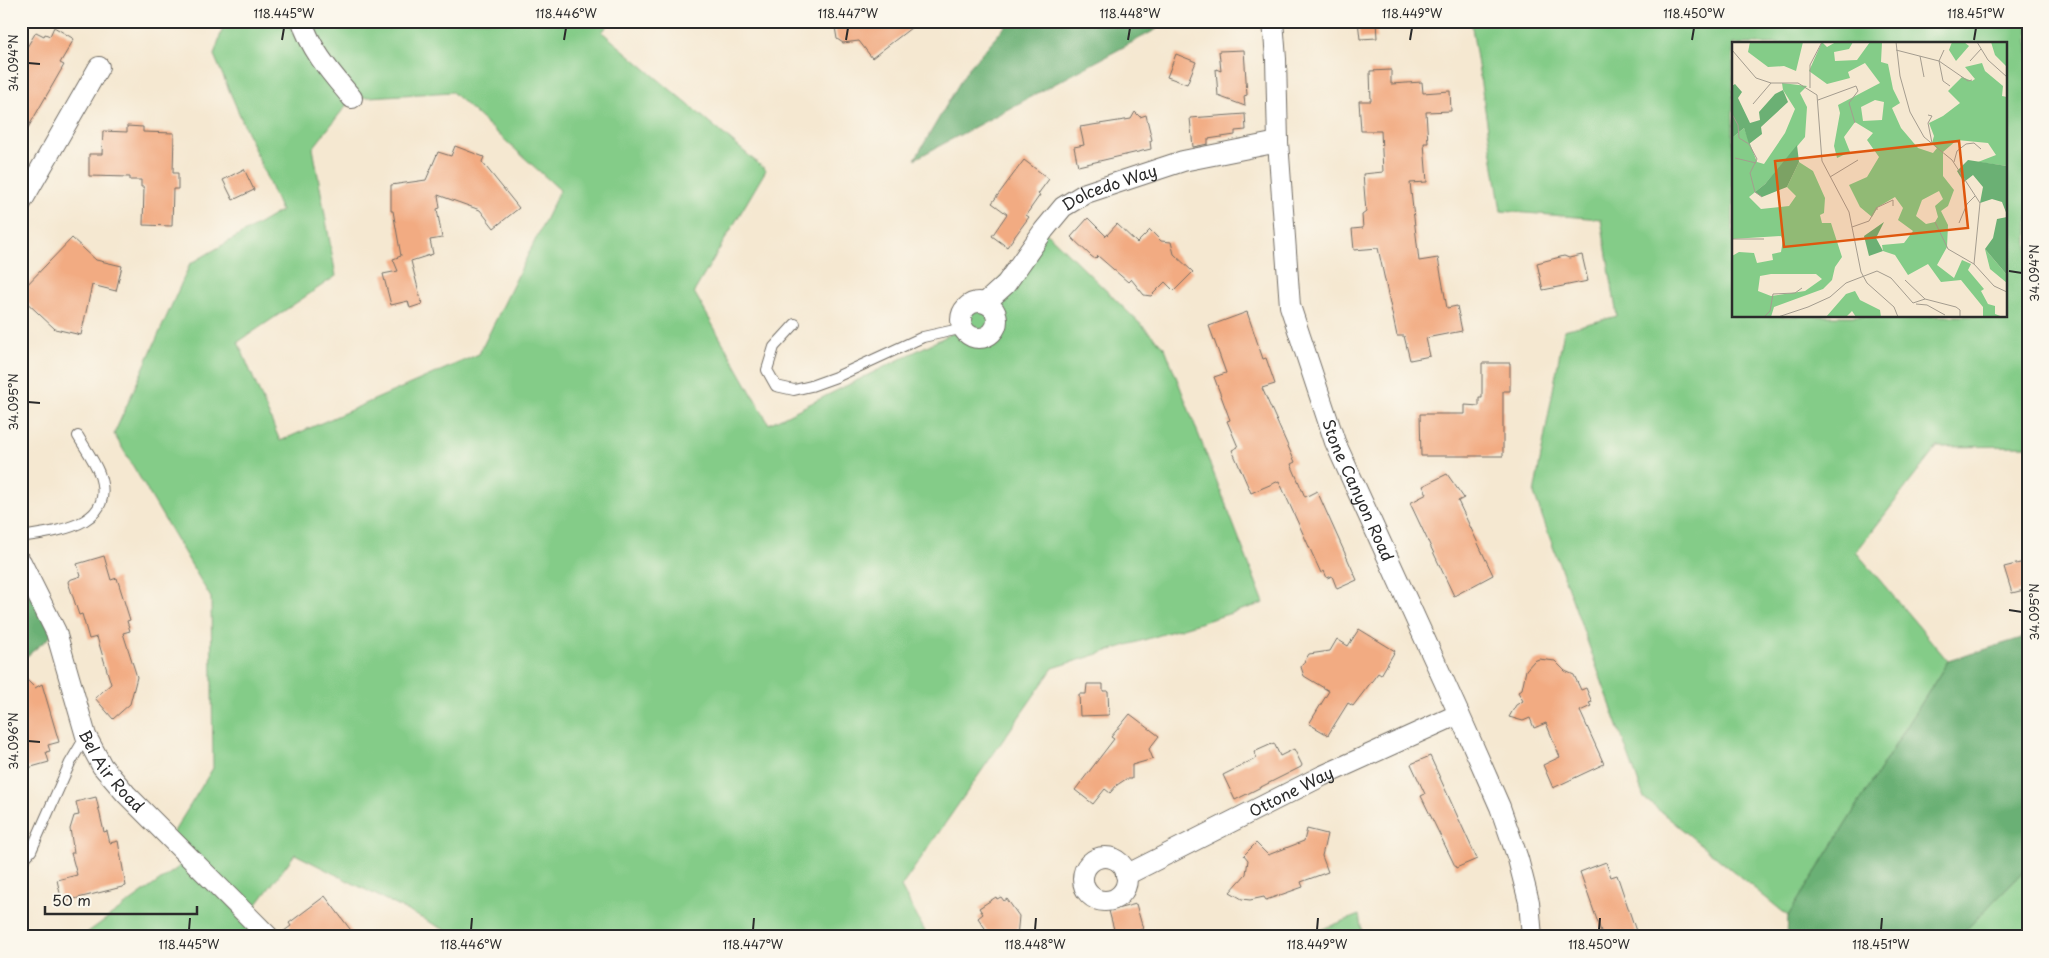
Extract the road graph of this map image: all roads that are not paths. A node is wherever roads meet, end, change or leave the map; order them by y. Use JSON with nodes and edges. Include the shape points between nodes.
{"nodes":[{"id":1,"x":302,"y":21,"type":"edge"},
{"id":2,"x":1273,"y":21,"type":"edge"},
{"id":3,"x":99,"y":67,"type":"dead end"},
{"id":4,"x":352,"y":98,"type":"dead end"},
{"id":5,"x":1278,"y":142,"type":"junction"},
{"id":6,"x":21,"y":203,"type":"edge"},
{"id":7,"x":985,"y":303,"type":"junction"},
{"id":8,"x":796,"y":324,"type":"dead end"},
{"id":9,"x":964,"y":328,"type":"junction"},
{"id":10,"x":78,"y":436,"type":"dead end"},
{"id":11,"x":21,"y":538,"type":"edge"},
{"id":12,"x":21,"y":562,"type":"edge"},
{"id":13,"x":1459,"y":714,"type":"junction"},
{"id":14,"x":86,"y":736,"type":"junction"},
{"id":15,"x":21,"y":862,"type":"edge"},
{"id":16,"x":1126,"y":875,"type":"dead end"},
{"id":17,"x":269,"y":937,"type":"edge"},
{"id":18,"x":1532,"y":937,"type":"edge"}],
"edges":[{"from":1,"to":4,"type":"street","via":[[306,34],[327,68]]},
{"from":2,"to":5,"type":"street","name":"Stone Canyon Road"},
{"from":3,"to":6,"type":"street"},
{"from":5,"to":7,"type":"street","name":"Dolcedo Way","via":[[1183,161],[1086,193],[1063,207],[1006,284]]},
{"from":5,"to":13,"type":"street","name":"Stone Canyon Road","via":[[1290,306],[1336,442]]},
{"from":7,"to":9,"type":"street","name":"Dolcedo Way","via":[[973,303],[966,308],[962,319]]},
{"from":7,"to":9,"type":"street","via":[[997,316],[994,330],[981,337],[969,334]]},
{"from":8,"to":9,"type":"lane","via":[[774,347],[767,370],[776,386],[794,390],[836,377],[923,337]]},
{"from":10,"to":11,"type":"lane","via":[[99,473],[102,500],[96,512],[87,520],[65,529]]},
{"from":12,"to":14,"type":"street","name":"Bel Air Road","via":[[56,632]]},
{"from":13,"to":16,"type":"street","name":"Ottone Way","via":[[1322,776]]},
{"from":13,"to":18,"type":"street","name":"Stone Canyon Road","via":[[1500,807],[1518,859],[1529,902]]},
{"from":14,"to":15,"type":"lane","via":[[31,851]]},
{"from":14,"to":17,"type":"street","name":"Bel Air Road","via":[[102,766],[126,794]]}]}
